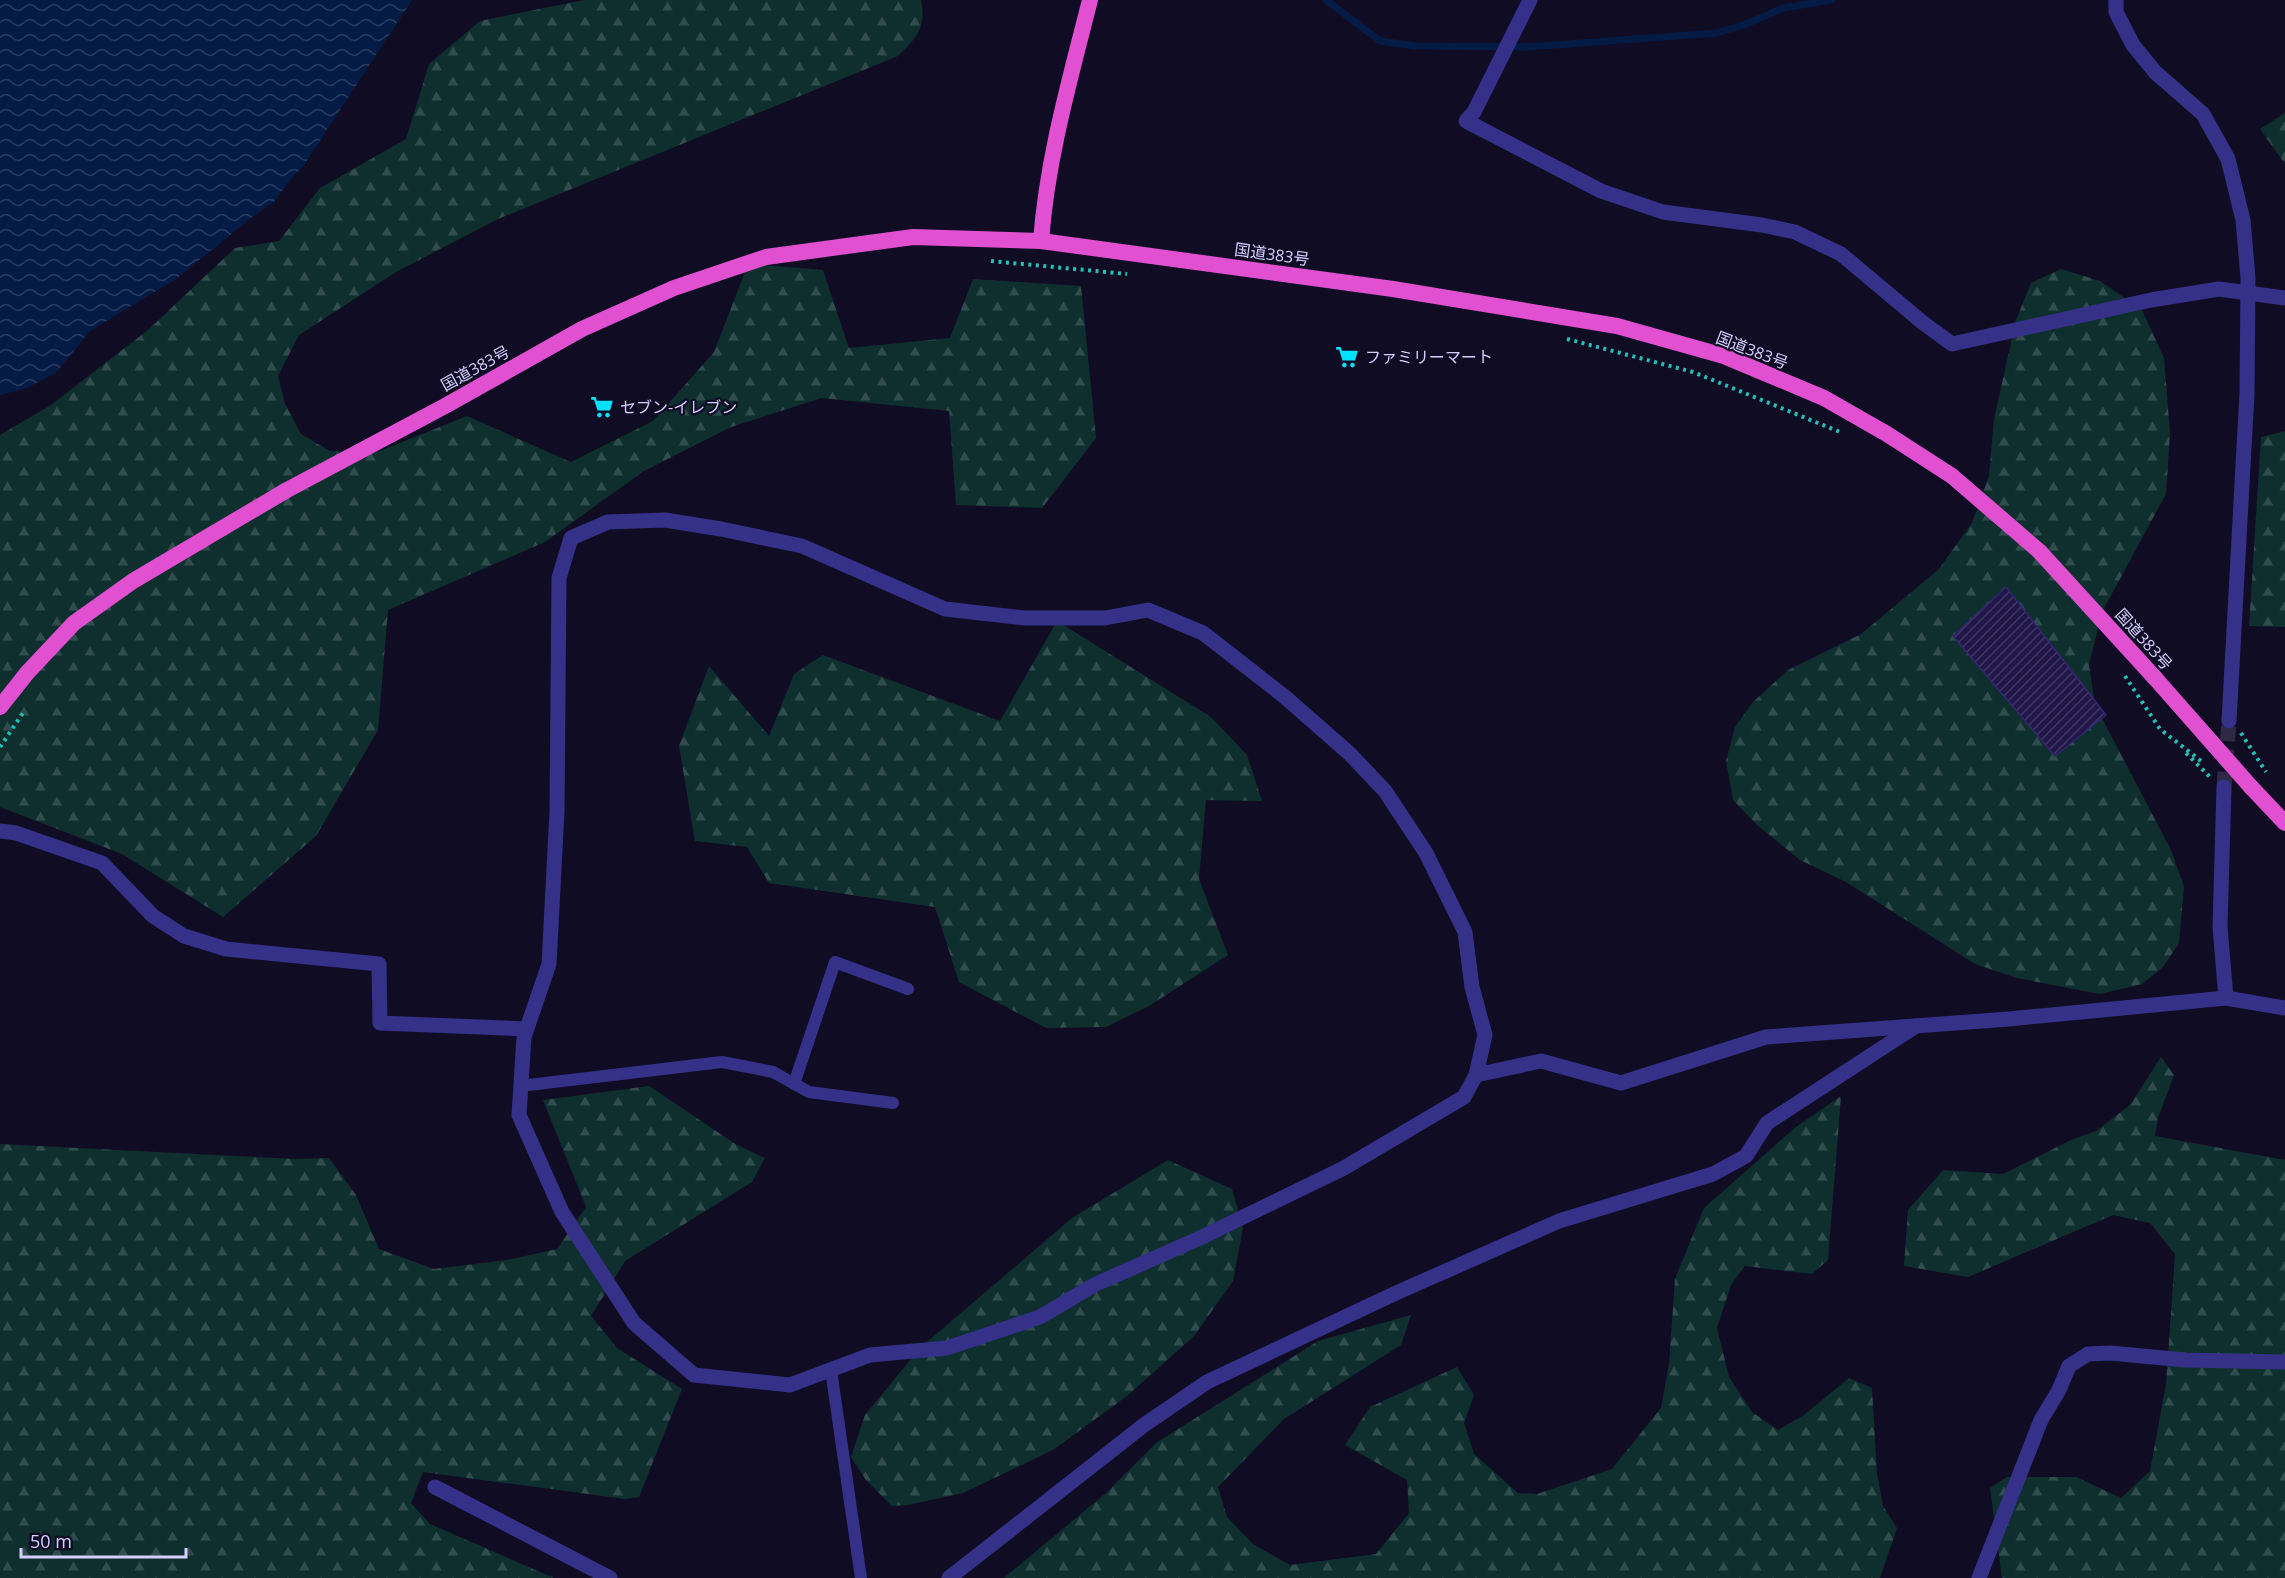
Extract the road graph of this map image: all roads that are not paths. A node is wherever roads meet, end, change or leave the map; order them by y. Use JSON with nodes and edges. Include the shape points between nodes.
{"nodes":[{"id":1,"x":1090,"y":0,"type":"edge"},
{"id":2,"x":1530,"y":0,"type":"edge"},
{"id":3,"x":2116,"y":0,"type":"edge"},
{"id":4,"x":1041,"y":241,"type":"junction"},
{"id":5,"x":2248,"y":293,"type":"junction"},
{"id":6,"x":2285,"y":298,"type":"edge"},
{"id":7,"x":0,"y":707,"type":"edge"},
{"id":8,"x":2229,"y":721,"type":"tunnel mouth"},
{"id":9,"x":2224,"y":789,"type":"tunnel mouth"},
{"id":10,"x":2285,"y":823,"type":"edge"},
{"id":11,"x":0,"y":831,"type":"edge"},
{"id":12,"x":908,"y":989,"type":"dead end"},
{"id":13,"x":2226,"y":998,"type":"junction"},
{"id":14,"x":2285,"y":1008,"type":"edge"},
{"id":15,"x":1916,"y":1026,"type":"junction"},
{"id":16,"x":526,"y":1029,"type":"junction"},
{"id":17,"x":1476,"y":1075,"type":"junction"},
{"id":18,"x":794,"y":1084,"type":"junction"},
{"id":19,"x":520,"y":1086,"type":"junction"},
{"id":20,"x":893,"y":1103,"type":"dead end"},
{"id":21,"x":2285,"y":1362,"type":"edge"},
{"id":22,"x":831,"y":1370,"type":"junction"},
{"id":23,"x":435,"y":1487,"type":"dead end"},
{"id":24,"x":610,"y":1578,"type":"edge"},
{"id":25,"x":861,"y":1578,"type":"edge"},
{"id":26,"x":949,"y":1578,"type":"edge"},
{"id":27,"x":1979,"y":1578,"type":"edge"}],
"edges":[{"from":1,"to":4,"type":"highway","via":[[1059,124],[1043,208]]},
{"from":2,"to":5,"type":"street","via":[[1466,122],[1600,191],[1663,212],[1795,232],[1841,254],[1952,345],[2151,300],[2219,289]]},
{"from":3,"to":5,"type":"street","via":[[2116,12],[2133,45],[2155,72],[2203,114],[2229,159],[2243,219]]},
{"from":4,"to":7,"type":"highway","name":"国道383号","via":[[913,237],[766,257],[674,288],[613,315],[288,490],[133,581],[74,623]]},
{"from":4,"to":10,"type":"highway","name":"国道383号","bridge":true,"via":[[1393,289],[1617,326],[1724,356],[1824,398],[1952,476],[2039,551]]},
{"from":5,"to":6,"type":"street"},
{"from":5,"to":8,"type":"street","via":[[2247,393]]},
{"from":9,"to":13,"type":"street","via":[[2220,927]]},
{"from":11,"to":16,"type":"street","via":[[102,863],[153,916],[184,936],[226,949],[379,964],[380,1023]]},
{"from":12,"to":18,"type":"lane","via":[[835,962]]},
{"from":13,"to":14,"type":"street"},
{"from":13,"to":15,"type":"street"},
{"from":15,"to":17,"type":"street","via":[[1766,1037],[1621,1083],[1541,1061]]},
{"from":15,"to":26,"type":"street","via":[[1767,1123],[1746,1156],[1713,1174],[1559,1221],[1207,1382],[1144,1425]]},
{"from":16,"to":17,"type":"street","via":[[549,964],[557,812],[559,578],[571,538],[608,522],[665,520],[802,546],[945,609],[1025,618],[1105,618],[1148,610],[1203,633],[1350,754],[1385,791],[1426,853],[1465,932],[1472,987],[1485,1035]]},
{"from":16,"to":19,"type":"street"},
{"from":17,"to":22,"type":"street","via":[[1464,1097],[1344,1168],[1096,1284],[1040,1317],[947,1348],[870,1355]]},
{"from":18,"to":19,"type":"lane","via":[[773,1072],[722,1062]]},
{"from":18,"to":20,"type":"lane","via":[[809,1092]]},
{"from":19,"to":22,"type":"street","via":[[519,1115],[562,1212],[634,1323],[694,1375],[790,1384]]},
{"from":21,"to":27,"type":"street","via":[[2185,1360],[2110,1353],[2088,1354],[2069,1366],[2041,1420]]},
{"from":22,"to":25,"type":"lane"},
{"from":23,"to":24,"type":"street"}]}
